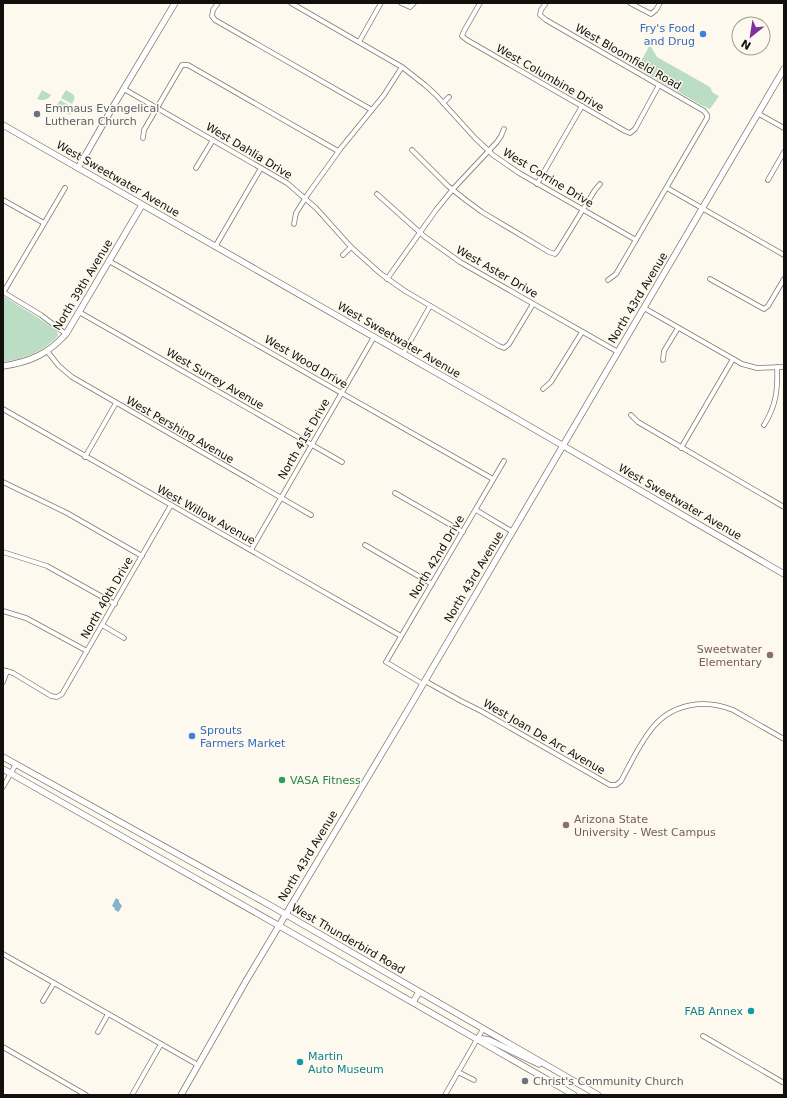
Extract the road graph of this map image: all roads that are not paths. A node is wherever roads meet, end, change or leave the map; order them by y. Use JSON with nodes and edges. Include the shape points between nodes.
{"nodes":[{"id":1,"x":174,"y":3,"type":"edge"},
{"id":2,"x":218,"y":3,"type":"edge"},
{"id":3,"x":291,"y":3,"type":"edge"},
{"id":4,"x":381,"y":3,"type":"edge"},
{"id":5,"x":401,"y":3,"type":"edge"},
{"id":6,"x":414,"y":3,"type":"edge"},
{"id":7,"x":480,"y":3,"type":"edge"},
{"id":8,"x":546,"y":3,"type":"edge"},
{"id":9,"x":630,"y":3,"type":"edge"},
{"id":10,"x":660,"y":3,"type":"edge"},
{"id":11,"x":359,"y":42,"type":"junction"},
{"id":12,"x":402,"y":67,"type":"junction"},
{"id":13,"x":784,"y":70,"type":"edge"},
{"id":14,"x":659,"y":85,"type":"junction"},
{"id":15,"x":124,"y":89,"type":"junction"},
{"id":16,"x":450,"y":97,"type":"dead end"},
{"id":17,"x":443,"y":103,"type":"junction"},
{"id":18,"x":582,"y":106,"type":"junction"},
{"id":19,"x":156,"y":108,"type":"junction"},
{"id":20,"x":372,"y":110,"type":"junction"},
{"id":21,"x":759,"y":114,"type":"junction"},
{"id":22,"x":3,"y":125,"type":"edge"},
{"id":23,"x":504,"y":128,"type":"dead end"},
{"id":24,"x":784,"y":128,"type":"edge"},
{"id":25,"x":143,"y":138,"type":"dead end"},
{"id":26,"x":213,"y":140,"type":"junction"},
{"id":27,"x":412,"y":150,"type":"dead end"},
{"id":28,"x":338,"y":151,"type":"junction"},
{"id":29,"x":488,"y":151,"type":"junction"},
{"id":30,"x":784,"y":152,"type":"edge"},
{"id":31,"x":78,"y":168,"type":"junction"},
{"id":32,"x":196,"y":168,"type":"dead end"},
{"id":33,"x":262,"y":168,"type":"junction"},
{"id":34,"x":768,"y":180,"type":"dead end"},
{"id":35,"x":537,"y":184,"type":"junction"},
{"id":36,"x":600,"y":184,"type":"dead end"},
{"id":37,"x":65,"y":188,"type":"dead end"},
{"id":38,"x":667,"y":188,"type":"junction"},
{"id":39,"x":453,"y":189,"type":"junction"},
{"id":40,"x":377,"y":194,"type":"dead end"},
{"id":41,"x":305,"y":198,"type":"junction"},
{"id":42,"x":3,"y":200,"type":"edge"},
{"id":43,"x":142,"y":205,"type":"junction"},
{"id":44,"x":703,"y":208,"type":"junction"},
{"id":45,"x":583,"y":210,"type":"junction"},
{"id":46,"x":44,"y":223,"type":"junction"},
{"id":47,"x":294,"y":224,"type":"dead end"},
{"id":48,"x":420,"y":232,"type":"junction"},
{"id":49,"x":636,"y":240,"type":"junction"},
{"id":50,"x":215,"y":247,"type":"junction"},
{"id":51,"x":351,"y":247,"type":"junction"},
{"id":52,"x":343,"y":255,"type":"dead end"},
{"id":53,"x":784,"y":255,"type":"edge"},
{"id":54,"x":109,"y":261,"type":"junction"},
{"id":55,"x":387,"y":279,"type":"junction"},
{"id":56,"x":710,"y":279,"type":"dead end"},
{"id":57,"x":784,"y":279,"type":"edge"},
{"id":58,"x":608,"y":280,"type":"dead end"},
{"id":59,"x":782,"y":287,"type":"edge"},
{"id":60,"x":3,"y":293,"type":"edge"},
{"id":61,"x":533,"y":304,"type":"junction"},
{"id":62,"x":430,"y":306,"type":"junction"},
{"id":63,"x":644,"y":308,"type":"junction"},
{"id":64,"x":79,"y":312,"type":"junction"},
{"id":65,"x":678,"y":328,"type":"junction"},
{"id":66,"x":582,"y":332,"type":"junction"},
{"id":67,"x":66,"y":334,"type":"junction"},
{"id":68,"x":374,"y":337,"type":"junction"},
{"id":69,"x":47,"y":351,"type":"junction"},
{"id":70,"x":618,"y":352,"type":"junction"},
{"id":71,"x":403,"y":354,"type":"junction"},
{"id":72,"x":732,"y":359,"type":"junction"},
{"id":73,"x":663,"y":360,"type":"dead end"},
{"id":74,"x":3,"y":366,"type":"edge"},
{"id":75,"x":777,"y":367,"type":"junction"},
{"id":76,"x":784,"y":367,"type":"edge"},
{"id":77,"x":543,"y":389,"type":"dead end"},
{"id":78,"x":342,"y":393,"type":"junction"},
{"id":79,"x":116,"y":404,"type":"junction"},
{"id":80,"x":3,"y":409,"type":"edge"},
{"id":81,"x":630,"y":415,"type":"dead end"},
{"id":82,"x":764,"y":425,"type":"dead end"},
{"id":83,"x":312,"y":445,"type":"junction"},
{"id":84,"x":563,"y":446,"type":"junction"},
{"id":85,"x":681,"y":448,"type":"junction"},
{"id":86,"x":85,"y":457,"type":"junction"},
{"id":87,"x":504,"y":461,"type":"dead end"},
{"id":88,"x":342,"y":462,"type":"dead end"},
{"id":89,"x":494,"y":480,"type":"junction"},
{"id":90,"x":3,"y":482,"type":"edge"},
{"id":91,"x":395,"y":493,"type":"dead end"},
{"id":92,"x":281,"y":498,"type":"junction"},
{"id":93,"x":171,"y":505,"type":"junction"},
{"id":94,"x":784,"y":507,"type":"edge"},
{"id":95,"x":476,"y":510,"type":"junction"},
{"id":96,"x":311,"y":515,"type":"dead end"},
{"id":97,"x":463,"y":532,"type":"junction"},
{"id":98,"x":513,"y":532,"type":"junction"},
{"id":99,"x":365,"y":545,"type":"dead end"},
{"id":100,"x":251,"y":550,"type":"junction"},
{"id":101,"x":3,"y":552,"type":"edge"},
{"id":102,"x":142,"y":556,"type":"junction"},
{"id":103,"x":784,"y":574,"type":"edge"},
{"id":104,"x":432,"y":584,"type":"junction"},
{"id":105,"x":115,"y":604,"type":"junction"},
{"id":106,"x":3,"y":611,"type":"edge"},
{"id":107,"x":102,"y":625,"type":"junction"},
{"id":108,"x":401,"y":636,"type":"junction"},
{"id":109,"x":124,"y":638,"type":"dead end"},
{"id":110,"x":86,"y":651,"type":"junction"},
{"id":111,"x":386,"y":662,"type":"joint"},
{"id":112,"x":5,"y":670,"type":"edge"},
{"id":113,"x":3,"y":682,"type":"edge"},
{"id":114,"x":424,"y":682,"type":"junction"},
{"id":115,"x":784,"y":739,"type":"edge"},
{"id":116,"x":3,"y":757,"type":"edge"},
{"id":117,"x":16,"y":764,"type":"junction"},
{"id":118,"x":3,"y":769,"type":"edge"},
{"id":119,"x":11,"y":774,"type":"junction"},
{"id":120,"x":5,"y":779,"type":"edge"},
{"id":121,"x":3,"y":787,"type":"edge"},
{"id":122,"x":285,"y":914,"type":"junction"},
{"id":123,"x":279,"y":925,"type":"junction"},
{"id":124,"x":3,"y":954,"type":"edge"},
{"id":125,"x":54,"y":983,"type":"junction"},
{"id":126,"x":419,"y":992,"type":"junction"},
{"id":127,"x":43,"y":1001,"type":"dead end"},
{"id":128,"x":413,"y":1002,"type":"junction"},
{"id":129,"x":108,"y":1014,"type":"junction"},
{"id":130,"x":484,"y":1029,"type":"junction"},
{"id":131,"x":98,"y":1032,"type":"dead end"},
{"id":132,"x":703,"y":1036,"type":"dead end"},
{"id":133,"x":477,"y":1040,"type":"junction"},
{"id":134,"x":161,"y":1044,"type":"junction"},
{"id":135,"x":3,"y":1048,"type":"edge"},
{"id":136,"x":198,"y":1065,"type":"junction"},
{"id":137,"x":548,"y":1066,"type":"junction"},
{"id":138,"x":458,"y":1072,"type":"junction"},
{"id":139,"x":474,"y":1080,"type":"dead end"},
{"id":140,"x":784,"y":1083,"type":"edge"},
{"id":141,"x":86,"y":1095,"type":"edge"},
{"id":142,"x":132,"y":1095,"type":"edge"},
{"id":143,"x":180,"y":1095,"type":"edge"},
{"id":144,"x":445,"y":1095,"type":"edge"},
{"id":145,"x":574,"y":1095,"type":"edge"},
{"id":146,"x":598,"y":1095,"type":"edge"}],
"edges":[{"from":1,"to":15,"type":"main road"},
{"from":2,"to":20,"type":"street","via":[[213,10],[212,16],[215,20]]},
{"from":3,"to":11,"type":"street","name":"West Corrine Drive"},
{"from":4,"to":11,"type":"street"},
{"from":5,"to":6,"type":"street","via":[[410,7]]},
{"from":7,"to":18,"type":"street","name":"West Columbine Drive","via":[[462,36]]},
{"from":8,"to":14,"type":"street","name":"West Bloomfield Road","via":[[540,15],[546,20]]},
{"from":9,"to":10,"type":"street","via":[[651,14]]},
{"from":11,"to":12,"type":"street","name":"West Corrine Drive"},
{"from":12,"to":17,"type":"street","name":"West Corrine Drive","via":[[426,85]]},
{"from":12,"to":20,"type":"street"},
{"from":13,"to":21,"type":"main road","name":"North 43rd Avenue"},
{"from":14,"to":18,"type":"street","name":"West Columbine Drive","via":[[635,129],[630,133]]},
{"from":14,"to":38,"type":"street","name":"West Bloomfield Road","via":[[707,115]]},
{"from":15,"to":19,"type":"street","name":"West Dahlia Drive"},
{"from":15,"to":31,"type":"main road"},
{"from":16,"to":17,"type":"street"},
{"from":17,"to":29,"type":"street","name":"West Corrine Drive"},
{"from":18,"to":35,"type":"street"},
{"from":19,"to":25,"type":"street","via":[[144,130]]},
{"from":19,"to":26,"type":"street","name":"West Dahlia Drive"},
{"from":19,"to":28,"type":"street","via":[[182,65],[188,65]]},
{"from":20,"to":28,"type":"street"},
{"from":21,"to":24,"type":"street"},
{"from":21,"to":44,"type":"main road","name":"North 43rd Avenue"},
{"from":22,"to":31,"type":"main road","name":"West Sweetwater Avenue"},
{"from":23,"to":29,"type":"street","via":[[501,136]]},
{"from":26,"to":32,"type":"street"},
{"from":26,"to":33,"type":"street","name":"West Dahlia Drive"},
{"from":27,"to":39,"type":"street"},
{"from":28,"to":41,"type":"street"},
{"from":29,"to":35,"type":"street","name":"West Corrine Drive"},
{"from":29,"to":39,"type":"street"},
{"from":30,"to":34,"type":"street"},
{"from":31,"to":43,"type":"main road","name":"West Sweetwater Avenue"},
{"from":33,"to":41,"type":"street","name":"West Dahlia Drive","via":[[287,183]]},
{"from":33,"to":50,"type":"street"},
{"from":35,"to":45,"type":"street","name":"West Corrine Drive"},
{"from":36,"to":45,"type":"street"},
{"from":37,"to":46,"type":"street"},
{"from":38,"to":44,"type":"street"},
{"from":38,"to":49,"type":"street"},
{"from":39,"to":45,"type":"street","via":[[482,212],[555,254]]},
{"from":39,"to":48,"type":"street"},
{"from":40,"to":48,"type":"street","name":"West Aster Drive"},
{"from":41,"to":47,"type":"street","via":[[296,212]]},
{"from":41,"to":51,"type":"street","name":"West Dahlia Drive"},
{"from":42,"to":46,"type":"street"},
{"from":43,"to":50,"type":"main road","name":"West Sweetwater Avenue"},
{"from":43,"to":54,"type":"main road","name":"North 39th Avenue"},
{"from":44,"to":53,"type":"street"},
{"from":44,"to":63,"type":"main road","name":"North 43rd Avenue"},
{"from":45,"to":49,"type":"street","name":"West Corrine Drive"},
{"from":46,"to":60,"type":"street"},
{"from":48,"to":55,"type":"street"},
{"from":48,"to":61,"type":"street","name":"West Aster Drive","via":[[460,262]]},
{"from":49,"to":58,"type":"street","via":[[616,274]]},
{"from":50,"to":68,"type":"main road","name":"West Sweetwater Avenue"},
{"from":51,"to":52,"type":"street"},
{"from":51,"to":55,"type":"street","name":"West Dahlia Drive"},
{"from":54,"to":64,"type":"main road","name":"North 39th Avenue"},
{"from":54,"to":78,"type":"street","name":"West Wood Drive"},
{"from":55,"to":62,"type":"street","name":"West Dahlia Drive"},
{"from":56,"to":59,"type":"street","via":[[764,309]]},
{"from":57,"to":59,"type":"street"},
{"from":60,"to":67,"type":"street","via":[[41,315]]},
{"from":61,"to":62,"type":"street","name":"West Dahlia Drive","via":[[504,348]]},
{"from":61,"to":66,"type":"street","name":"West Aster Drive"},
{"from":62,"to":71,"type":"street"},
{"from":63,"to":65,"type":"street"},
{"from":63,"to":70,"type":"main road","name":"North 43rd Avenue"},
{"from":64,"to":67,"type":"main road","name":"North 39th Avenue"},
{"from":64,"to":83,"type":"street","name":"West Surrey Avenue"},
{"from":65,"to":72,"type":"street"},
{"from":65,"to":73,"type":"street","via":[[664,351]]},
{"from":66,"to":70,"type":"street","name":"West Aster Drive"},
{"from":66,"to":77,"type":"street","via":[[551,382]]},
{"from":67,"to":69,"type":"main road","name":"North 39th Avenue"},
{"from":68,"to":71,"type":"main road","name":"West Sweetwater Avenue"},
{"from":68,"to":78,"type":"street","name":"North 41st Drive"},
{"from":69,"to":74,"type":"main road","name":"North 39th Avenue","via":[[28,361]]},
{"from":69,"to":79,"type":"street","name":"West Pershing Avenue","via":[[72,378]]},
{"from":70,"to":84,"type":"main road","name":"North 43rd Avenue"},
{"from":71,"to":84,"type":"main road","name":"West Sweetwater Avenue"},
{"from":72,"to":75,"type":"street","via":[[757,368]]},
{"from":72,"to":85,"type":"street"},
{"from":75,"to":76,"type":"street"},
{"from":75,"to":82,"type":"street","via":[[777,395]]},
{"from":78,"to":83,"type":"street","name":"North 41st Drive"},
{"from":78,"to":89,"type":"street","name":"West Wood Drive"},
{"from":79,"to":86,"type":"street"},
{"from":79,"to":92,"type":"street","name":"West Pershing Avenue"},
{"from":80,"to":86,"type":"street","name":"West Willow Avenue"},
{"from":81,"to":85,"type":"street"},
{"from":83,"to":88,"type":"street","name":"West Surrey Avenue"},
{"from":83,"to":92,"type":"street","name":"North 41st Drive"},
{"from":84,"to":98,"type":"main road","name":"North 43rd Avenue"},
{"from":84,"to":103,"type":"main road","name":"West Sweetwater Avenue"},
{"from":85,"to":94,"type":"street"},
{"from":86,"to":93,"type":"street","name":"West Willow Avenue"},
{"from":87,"to":89,"type":"street","name":"North 42nd Drive"},
{"from":89,"to":95,"type":"street","name":"North 42nd Drive"},
{"from":90,"to":102,"type":"street","via":[[67,513]]},
{"from":91,"to":97,"type":"street"},
{"from":92,"to":96,"type":"street","name":"West Pershing Avenue"},
{"from":92,"to":100,"type":"street","name":"North 41st Drive"},
{"from":93,"to":100,"type":"street","name":"West Willow Avenue"},
{"from":93,"to":102,"type":"street","name":"North 40th Drive"},
{"from":95,"to":97,"type":"street","name":"North 42nd Drive"},
{"from":95,"to":98,"type":"street"},
{"from":97,"to":104,"type":"street","name":"North 42nd Drive"},
{"from":98,"to":114,"type":"main road","name":"North 43rd Avenue"},
{"from":99,"to":104,"type":"street"},
{"from":100,"to":108,"type":"street","name":"West Willow Avenue"},
{"from":101,"to":105,"type":"street","via":[[48,566]]},
{"from":102,"to":105,"type":"street","name":"North 40th Drive"},
{"from":104,"to":108,"type":"street","name":"North 42nd Drive"},
{"from":105,"to":107,"type":"street","name":"North 40th Drive"},
{"from":106,"to":110,"type":"street","via":[[49,629]]},
{"from":107,"to":109,"type":"street"},
{"from":107,"to":110,"type":"street","name":"North 40th Drive"},
{"from":108,"to":111,"type":"street","name":"North 42nd Drive"},
{"from":110,"to":112,"type":"street","name":"North 40th Drive","via":[[62,694],[57,697]]},
{"from":111,"to":114,"type":"street","name":"West Joan De Arc Avenue"},
{"from":112,"to":113,"type":"street"},
{"from":114,"to":115,"type":"street","name":"West Joan De Arc Avenue","via":[[481,711],[610,785],[616,785],[620,781],[654,726],[679,708],[703,704],[718,705]]},
{"from":114,"to":122,"type":"main road","name":"North 43rd Avenue"},
{"from":116,"to":117,"type":"main road","name":"West Thunderbird Road"},
{"from":117,"to":119,"type":"street"},
{"from":117,"to":122,"type":"main road","name":"West Thunderbird Road"},
{"from":118,"to":119,"type":"main road","name":"West Thunderbird Road"},
{"from":119,"to":120,"type":"street"},
{"from":119,"to":123,"type":"main road","name":"West Thunderbird Road"},
{"from":120,"to":121,"type":"street"},
{"from":122,"to":123,"type":"main road","name":"North 43rd Avenue"},
{"from":122,"to":126,"type":"main road","name":"West Thunderbird Road"},
{"from":123,"to":128,"type":"main road","name":"West Thunderbird Road"},
{"from":123,"to":136,"type":"main road","name":"North 43rd Avenue"},
{"from":124,"to":125,"type":"street"},
{"from":125,"to":127,"type":"street"},
{"from":125,"to":129,"type":"street"},
{"from":126,"to":128,"type":"main road"},
{"from":126,"to":130,"type":"main road","name":"West Thunderbird Road"},
{"from":128,"to":133,"type":"main road","name":"West Thunderbird Road"},
{"from":129,"to":131,"type":"street"},
{"from":129,"to":134,"type":"street"},
{"from":130,"to":133,"type":"street"},
{"from":130,"to":137,"type":"main road","name":"West Thunderbird Road"},
{"from":132,"to":140,"type":"street"},
{"from":133,"to":137,"type":"main road","via":[[489,1040],[533,1062]]},
{"from":133,"to":138,"type":"street"},
{"from":133,"to":145,"type":"main road","name":"West Thunderbird Road"},
{"from":134,"to":136,"type":"street"},
{"from":134,"to":142,"type":"street"},
{"from":135,"to":141,"type":"street"},
{"from":136,"to":143,"type":"main road","name":"North 43rd Avenue"},
{"from":137,"to":146,"type":"main road","name":"West Thunderbird Road"},
{"from":138,"to":139,"type":"street"},
{"from":138,"to":144,"type":"street"}]}
